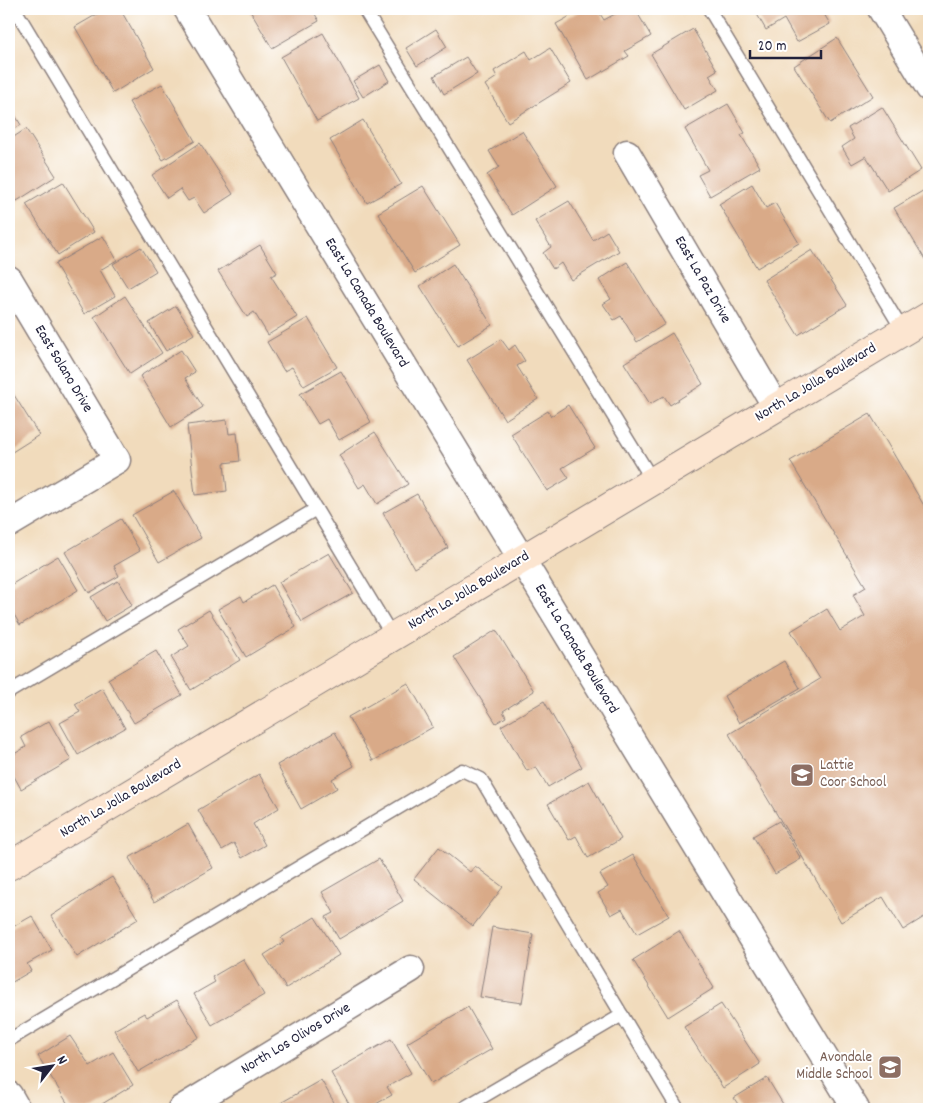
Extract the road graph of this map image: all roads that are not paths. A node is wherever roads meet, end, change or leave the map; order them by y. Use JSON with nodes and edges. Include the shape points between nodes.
{"nodes":[{"id":1,"x":15,"y":9,"type":"edge"},
{"id":2,"x":187,"y":9,"type":"edge"},
{"id":3,"x":364,"y":9,"type":"edge"},
{"id":4,"x":709,"y":9,"type":"edge"},
{"id":5,"x":881,"y":9,"type":"edge"},
{"id":6,"x":929,"y":88,"type":"edge"},
{"id":7,"x":627,"y":153,"type":"dead end"},
{"id":8,"x":9,"y":279,"type":"edge"},
{"id":9,"x":929,"y":316,"type":"edge"},
{"id":10,"x":903,"y":331,"type":"junction"},
{"id":11,"x":776,"y":406,"type":"junction"},
{"id":12,"x":653,"y":481,"type":"junction"},
{"id":13,"x":316,"y":509,"type":"junction"},
{"id":14,"x":9,"y":524,"type":"edge"},
{"id":15,"x":522,"y":560,"type":"junction"},
{"id":16,"x":393,"y":637,"type":"junction"},
{"id":17,"x":9,"y":692,"type":"edge"},
{"id":18,"x":9,"y":866,"type":"edge"},
{"id":19,"x":411,"y":970,"type":"dead end"},
{"id":20,"x":622,"y":1014,"type":"junction"},
{"id":21,"x":9,"y":1040,"type":"edge"},
{"id":22,"x":9,"y":1095,"type":"edge"},
{"id":23,"x":17,"y":1109,"type":"edge"},
{"id":24,"x":181,"y":1109,"type":"edge"},
{"id":25,"x":462,"y":1109,"type":"edge"},
{"id":26,"x":678,"y":1109,"type":"edge"},
{"id":27,"x":856,"y":1109,"type":"edge"}],
"edges":[{"from":1,"to":13,"type":"lane"},
{"from":2,"to":15,"type":"street","name":"East La Canada Boulevard"},
{"from":3,"to":12,"type":"lane"},
{"from":4,"to":10,"type":"lane"},
{"from":5,"to":6,"type":"street"},
{"from":7,"to":11,"type":"street","name":"East La Paz Drive"},
{"from":8,"to":14,"type":"street","name":"East Solano Drive","via":[[118,460]]},
{"from":9,"to":10,"type":"street","name":"North La Jolla Boulevard"},
{"from":10,"to":11,"type":"street","name":"North La Jolla Boulevard"},
{"from":11,"to":12,"type":"street","name":"North La Jolla Boulevard"},
{"from":12,"to":15,"type":"street","name":"North La Jolla Boulevard"},
{"from":13,"to":16,"type":"lane"},
{"from":13,"to":17,"type":"lane"},
{"from":15,"to":16,"type":"street","name":"North La Jolla Boulevard"},
{"from":15,"to":27,"type":"street","name":"East La Canada Boulevard"},
{"from":16,"to":18,"type":"street","name":"North La Jolla Boulevard"},
{"from":19,"to":24,"type":"street","name":"North Los Olivos Drive"},
{"from":20,"to":21,"type":"lane","via":[[481,779],[462,770]]},
{"from":20,"to":25,"type":"lane"},
{"from":20,"to":26,"type":"lane"},
{"from":22,"to":23,"type":"street"}]}
